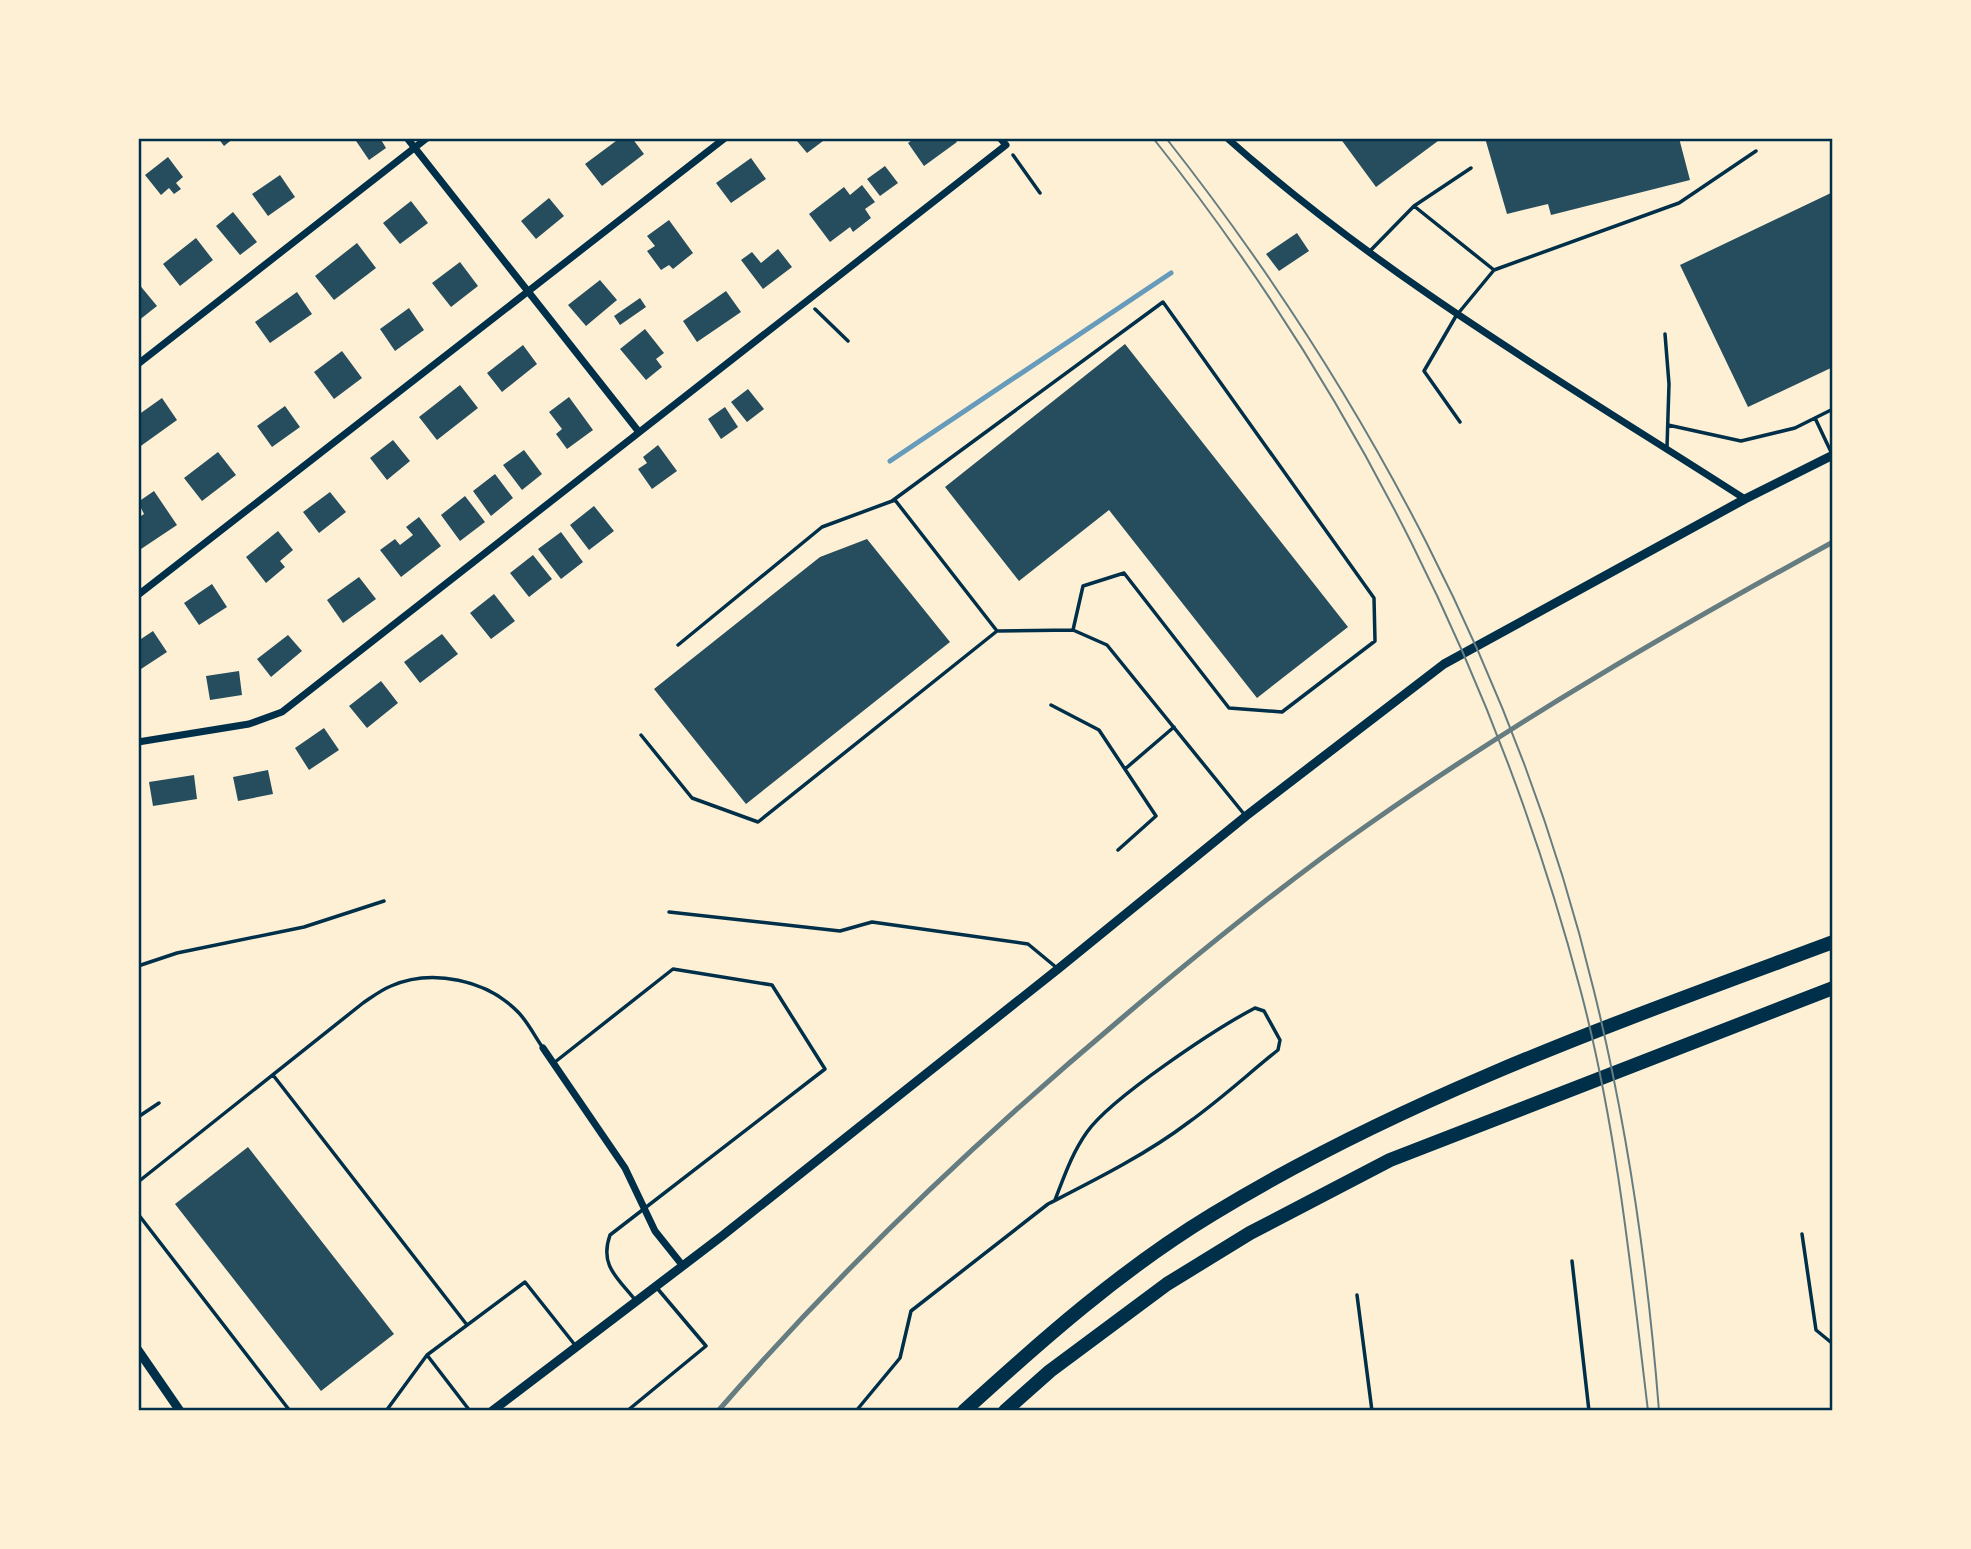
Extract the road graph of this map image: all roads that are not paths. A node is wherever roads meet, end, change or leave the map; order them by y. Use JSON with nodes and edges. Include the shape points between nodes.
{"nodes":[{"id":1,"x":407,"y":138,"type":"edge"},
{"id":2,"x":427,"y":138,"type":"edge"},
{"id":3,"x":725,"y":138,"type":"edge"},
{"id":4,"x":1227,"y":138,"type":"edge"},
{"id":5,"x":1003,"y":142,"type":"edge"},
{"id":6,"x":414,"y":147,"type":"junction"},
{"id":7,"x":1756,"y":151,"type":"dead end"},
{"id":8,"x":1471,"y":168,"type":"dead end"},
{"id":9,"x":1414,"y":206,"type":"junction"},
{"id":10,"x":1369,"y":252,"type":"junction"},
{"id":11,"x":1494,"y":270,"type":"junction"},
{"id":12,"x":527,"y":292,"type":"junction"},
{"id":13,"x":1456,"y":316,"type":"junction"},
{"id":14,"x":1665,"y":334,"type":"dead end"},
{"id":15,"x":138,"y":364,"type":"edge"},
{"id":16,"x":1833,"y":409,"type":"edge"},
{"id":17,"x":1815,"y":418,"type":"junction"},
{"id":18,"x":1460,"y":422,"type":"dead end"},
{"id":19,"x":1668,"y":425,"type":"junction"},
{"id":20,"x":639,"y":432,"type":"junction"},
{"id":21,"x":1667,"y":449,"type":"junction"},
{"id":22,"x":1833,"y":455,"type":"edge"},
{"id":23,"x":1745,"y":499,"type":"junction"},
{"id":24,"x":892,"y":501,"type":"junction"},
{"id":25,"x":138,"y":595,"type":"edge"},
{"id":26,"x":997,"y":631,"type":"junction"},
{"id":27,"x":1073,"y":631,"type":"junction"},
{"id":28,"x":678,"y":645,"type":"dead end"},
{"id":29,"x":1051,"y":705,"type":"dead end"},
{"id":30,"x":1174,"y":727,"type":"junction"},
{"id":31,"x":641,"y":735,"type":"dead end"},
{"id":32,"x":138,"y":742,"type":"edge"},
{"id":33,"x":1125,"y":769,"type":"junction"},
{"id":34,"x":1245,"y":816,"type":"junction"},
{"id":35,"x":1118,"y":850,"type":"dead end"},
{"id":36,"x":384,"y":901,"type":"dead end"},
{"id":37,"x":669,"y":912,"type":"dead end"},
{"id":38,"x":1833,"y":942,"type":"edge"},
{"id":39,"x":138,"y":966,"type":"edge"},
{"id":40,"x":1058,"y":969,"type":"junction"},
{"id":41,"x":1833,"y":988,"type":"edge"},
{"id":42,"x":543,"y":1048,"type":"joint"},
{"id":43,"x":553,"y":1064,"type":"junction"},
{"id":44,"x":272,"y":1075,"type":"junction"},
{"id":45,"x":159,"y":1103,"type":"dead end"},
{"id":46,"x":138,"y":1117,"type":"edge"},
{"id":47,"x":138,"y":1182,"type":"edge"},
{"id":48,"x":1055,"y":1200,"type":"junction"},
{"id":49,"x":644,"y":1208,"type":"junction"},
{"id":50,"x":138,"y":1214,"type":"edge"},
{"id":51,"x":1802,"y":1234,"type":"dead end"},
{"id":52,"x":1573,"y":1261,"type":"dead end"},
{"id":53,"x":683,"y":1266,"type":"junction"},
{"id":54,"x":656,"y":1287,"type":"junction"},
{"id":55,"x":1357,"y":1295,"type":"dead end"},
{"id":56,"x":636,"y":1301,"type":"junction"},
{"id":57,"x":467,"y":1325,"type":"junction"},
{"id":58,"x":1833,"y":1344,"type":"edge"},
{"id":59,"x":577,"y":1346,"type":"junction"},
{"id":60,"x":138,"y":1350,"type":"edge"},
{"id":61,"x":427,"y":1354,"type":"junction"},
{"id":62,"x":180,"y":1411,"type":"edge"},
{"id":63,"x":290,"y":1411,"type":"edge"},
{"id":64,"x":386,"y":1411,"type":"edge"},
{"id":65,"x":470,"y":1411,"type":"edge"},
{"id":66,"x":492,"y":1411,"type":"edge"},
{"id":67,"x":627,"y":1411,"type":"edge"},
{"id":68,"x":856,"y":1411,"type":"edge"},
{"id":69,"x":964,"y":1411,"type":"edge"},
{"id":70,"x":1005,"y":1411,"type":"edge"},
{"id":71,"x":1372,"y":1411,"type":"edge"},
{"id":72,"x":1589,"y":1411,"type":"edge"}],
"edges":[{"from":1,"to":6,"type":"street"},
{"from":2,"to":6,"type":"street"},
{"from":3,"to":12,"type":"street"},
{"from":4,"to":10,"type":"street"},
{"from":5,"to":20,"type":"street"},
{"from":6,"to":12,"type":"street"},
{"from":6,"to":15,"type":"street"},
{"from":7,"to":11,"type":"lane","via":[[1679,203]]},
{"from":8,"to":9,"type":"lane"},
{"from":9,"to":10,"type":"lane"},
{"from":9,"to":11,"type":"lane"},
{"from":10,"to":13,"type":"street"},
{"from":11,"to":13,"type":"lane"},
{"from":12,"to":20,"type":"street"},
{"from":12,"to":25,"type":"street"},
{"from":13,"to":18,"type":"lane","via":[[1424,371]]},
{"from":13,"to":21,"type":"street"},
{"from":14,"to":19,"type":"lane"},
{"from":16,"to":17,"type":"lane"},
{"from":17,"to":19,"type":"lane","via":[[1795,428],[1741,441]]},
{"from":17,"to":22,"type":"lane"},
{"from":19,"to":21,"type":"lane"},
{"from":20,"to":32,"type":"street","via":[[282,712],[249,724]]},
{"from":21,"to":23,"type":"street"},
{"from":22,"to":23,"type":"street"},
{"from":23,"to":34,"type":"street","via":[[1444,664]]},
{"from":24,"to":26,"type":"lane"},
{"from":24,"to":27,"type":"lane","via":[[1163,302],[1374,598],[1375,641],[1282,712],[1229,708],[1124,573],[1083,586]]},
{"from":24,"to":28,"type":"lane","via":[[822,527]]},
{"from":26,"to":27,"type":"lane"},
{"from":26,"to":31,"type":"lane","via":[[758,822],[692,798]]},
{"from":27,"to":30,"type":"lane","via":[[1107,645]]},
{"from":29,"to":33,"type":"lane","via":[[1099,730]]},
{"from":30,"to":33,"type":"lane"},
{"from":30,"to":34,"type":"lane"},
{"from":33,"to":35,"type":"lane","via":[[1156,816]]},
{"from":34,"to":40,"type":"street"},
{"from":36,"to":39,"type":"lane","via":[[304,927],[177,953]]},
{"from":37,"to":40,"type":"lane","via":[[840,931],[872,922],[1028,944]]},
{"from":38,"to":69,"type":"highway","via":[[1533,1056],[1356,1135],[1211,1215],[1145,1259]]},
{"from":40,"to":53,"type":"street"},
{"from":41,"to":70,"type":"highway","via":[[1390,1160],[1250,1233],[1167,1284],[1050,1371]]},
{"from":42,"to":43,"type":"street"},
{"from":42,"to":44,"type":"lane","via":[[519,1012],[491,991],[459,980],[425,978],[392,986],[363,1003]]},
{"from":43,"to":49,"type":"street","via":[[625,1167]]},
{"from":43,"to":49,"type":"lane","via":[[673,969],[772,985],[825,1069]]},
{"from":44,"to":47,"type":"lane"},
{"from":44,"to":57,"type":"lane"},
{"from":45,"to":46,"type":"lane"},
{"from":48,"to":48,"type":"lane","via":[[1188,1124],[1278,1050],[1280,1041],[1264,1011],[1255,1008],[1233,1020],[1127,1095],[1089,1130],[1073,1154]]},
{"from":48,"to":68,"type":"lane","via":[[911,1311],[900,1359]]},
{"from":49,"to":53,"type":"street","via":[[655,1231]]},
{"from":49,"to":56,"type":"lane","via":[[610,1235],[605,1250],[610,1269]]},
{"from":50,"to":63,"type":"lane"},
{"from":51,"to":58,"type":"lane","via":[[1816,1330]]},
{"from":52,"to":72,"type":"lane"},
{"from":53,"to":54,"type":"street"},
{"from":54,"to":56,"type":"street"},
{"from":54,"to":67,"type":"lane","via":[[706,1346]]},
{"from":55,"to":71,"type":"lane"},
{"from":56,"to":59,"type":"street"},
{"from":57,"to":59,"type":"lane","via":[[525,1282]]},
{"from":57,"to":61,"type":"lane"},
{"from":59,"to":66,"type":"street"},
{"from":60,"to":62,"type":"street"},
{"from":61,"to":64,"type":"lane"},
{"from":61,"to":65,"type":"lane"}]}
